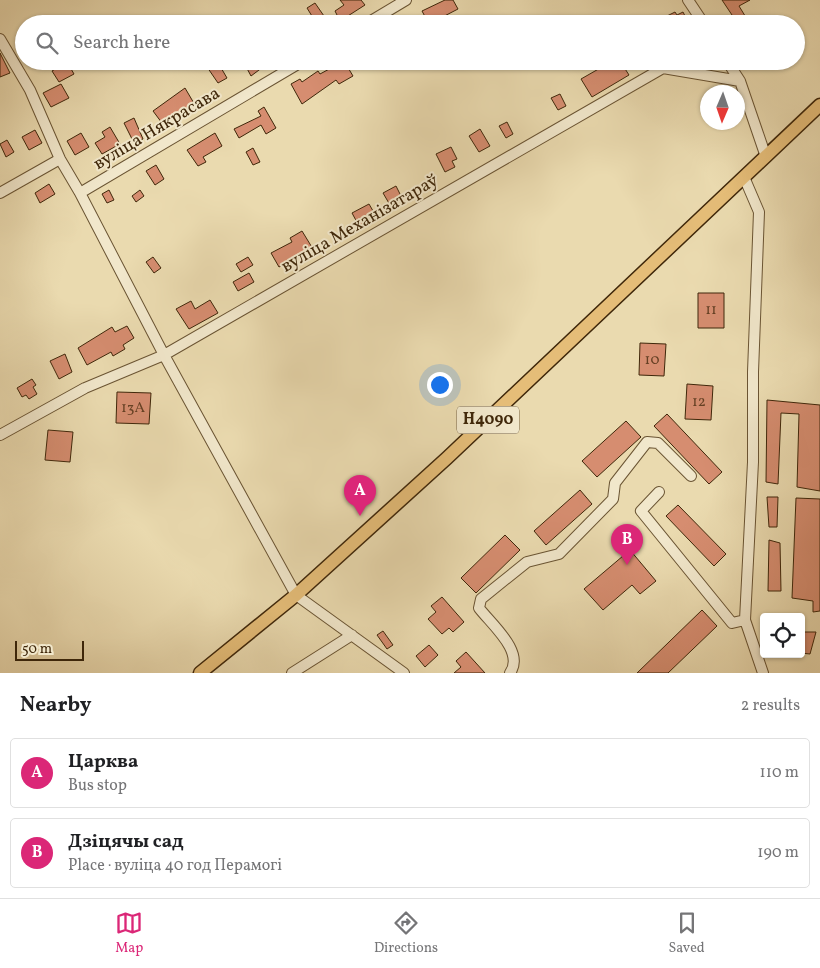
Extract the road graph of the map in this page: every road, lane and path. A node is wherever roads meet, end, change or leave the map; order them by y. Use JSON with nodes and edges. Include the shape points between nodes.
{"nodes":[{"id":1,"x":406,"y":0,"type":"edge"},
{"id":2,"x":688,"y":0,"type":"edge"},
{"id":3,"x":381,"y":15,"type":"edge"},
{"id":4,"x":698,"y":15,"type":"edge"},
{"id":5,"x":0,"y":39,"type":"edge"},
{"id":6,"x":15,"y":64,"type":"edge"},
{"id":7,"x":18,"y":70,"type":"edge"},
{"id":8,"x":288,"y":70,"type":"edge"},
{"id":9,"x":660,"y":70,"type":"edge"},
{"id":10,"x":675,"y":70,"type":"edge"},
{"id":11,"x":733,"y":70,"type":"edge"},
{"id":12,"x":740,"y":81,"type":"junction"},
{"id":13,"x":820,"y":106,"type":"edge"},
{"id":14,"x":766,"y":157,"type":"junction"},
{"id":15,"x":60,"y":159,"type":"junction"},
{"id":16,"x":744,"y":177,"type":"junction"},
{"id":17,"x":0,"y":193,"type":"edge"},
{"id":18,"x":80,"y":193,"type":"junction"},
{"id":19,"x":164,"y":355,"type":"junction"},
{"id":20,"x":0,"y":435,"type":"edge"},
{"id":21,"x":691,"y":476,"type":"dead end"},
{"id":22,"x":659,"y":492,"type":"dead end"},
{"id":23,"x":296,"y":595,"type":"junction"},
{"id":24,"x":745,"y":620,"type":"junction"},
{"id":25,"x":352,"y":635,"type":"junction"},
{"id":26,"x":200,"y":673,"type":"edge"},
{"id":27,"x":292,"y":673,"type":"edge"},
{"id":28,"x":404,"y":673,"type":"edge"},
{"id":29,"x":510,"y":673,"type":"edge"},
{"id":30,"x":763,"y":673,"type":"edge"}],
"edges":[{"from":1,"to":3,"type":"street"},
{"from":2,"to":4,"type":"street"},
{"from":5,"to":6,"type":"street"},
{"from":7,"to":15,"type":"street"},
{"from":8,"to":18,"type":"street","name":"вуліца Някрасава"},
{"from":9,"to":19,"type":"street","name":"вуліца Механізатараў"},
{"from":10,"to":12,"type":"street","name":"вуліца Механізатараў"},
{"from":11,"to":12,"type":"street"},
{"from":12,"to":14,"type":"street"},
{"from":13,"to":14,"type":"main road","number":"Н4090"},
{"from":14,"to":16,"type":"main road","number":"Н4090"},
{"from":15,"to":17,"type":"street"},
{"from":15,"to":18,"type":"street"},
{"from":16,"to":23,"type":"main road","number":"Н4090","via":[[447,458]]},
{"from":16,"to":24,"type":"street","via":[[759,212],[754,462]]},
{"from":18,"to":19,"type":"street"},
{"from":19,"to":20,"type":"street","name":"вуліца Механізатараў","via":[[85,388]]},
{"from":19,"to":23,"type":"street"},
{"from":21,"to":29,"type":"street","via":[[658,442],[648,442],[615,483],[613,498],[559,554],[527,562],[481,598],[479,608],[512,649],[515,666]]},
{"from":22,"to":24,"type":"street","via":[[641,511],[732,623]]},
{"from":23,"to":25,"type":"street"},
{"from":23,"to":26,"type":"main road","number":"Н4090"},
{"from":24,"to":30,"type":"street"},
{"from":25,"to":27,"type":"street"},
{"from":25,"to":28,"type":"street"}]}
